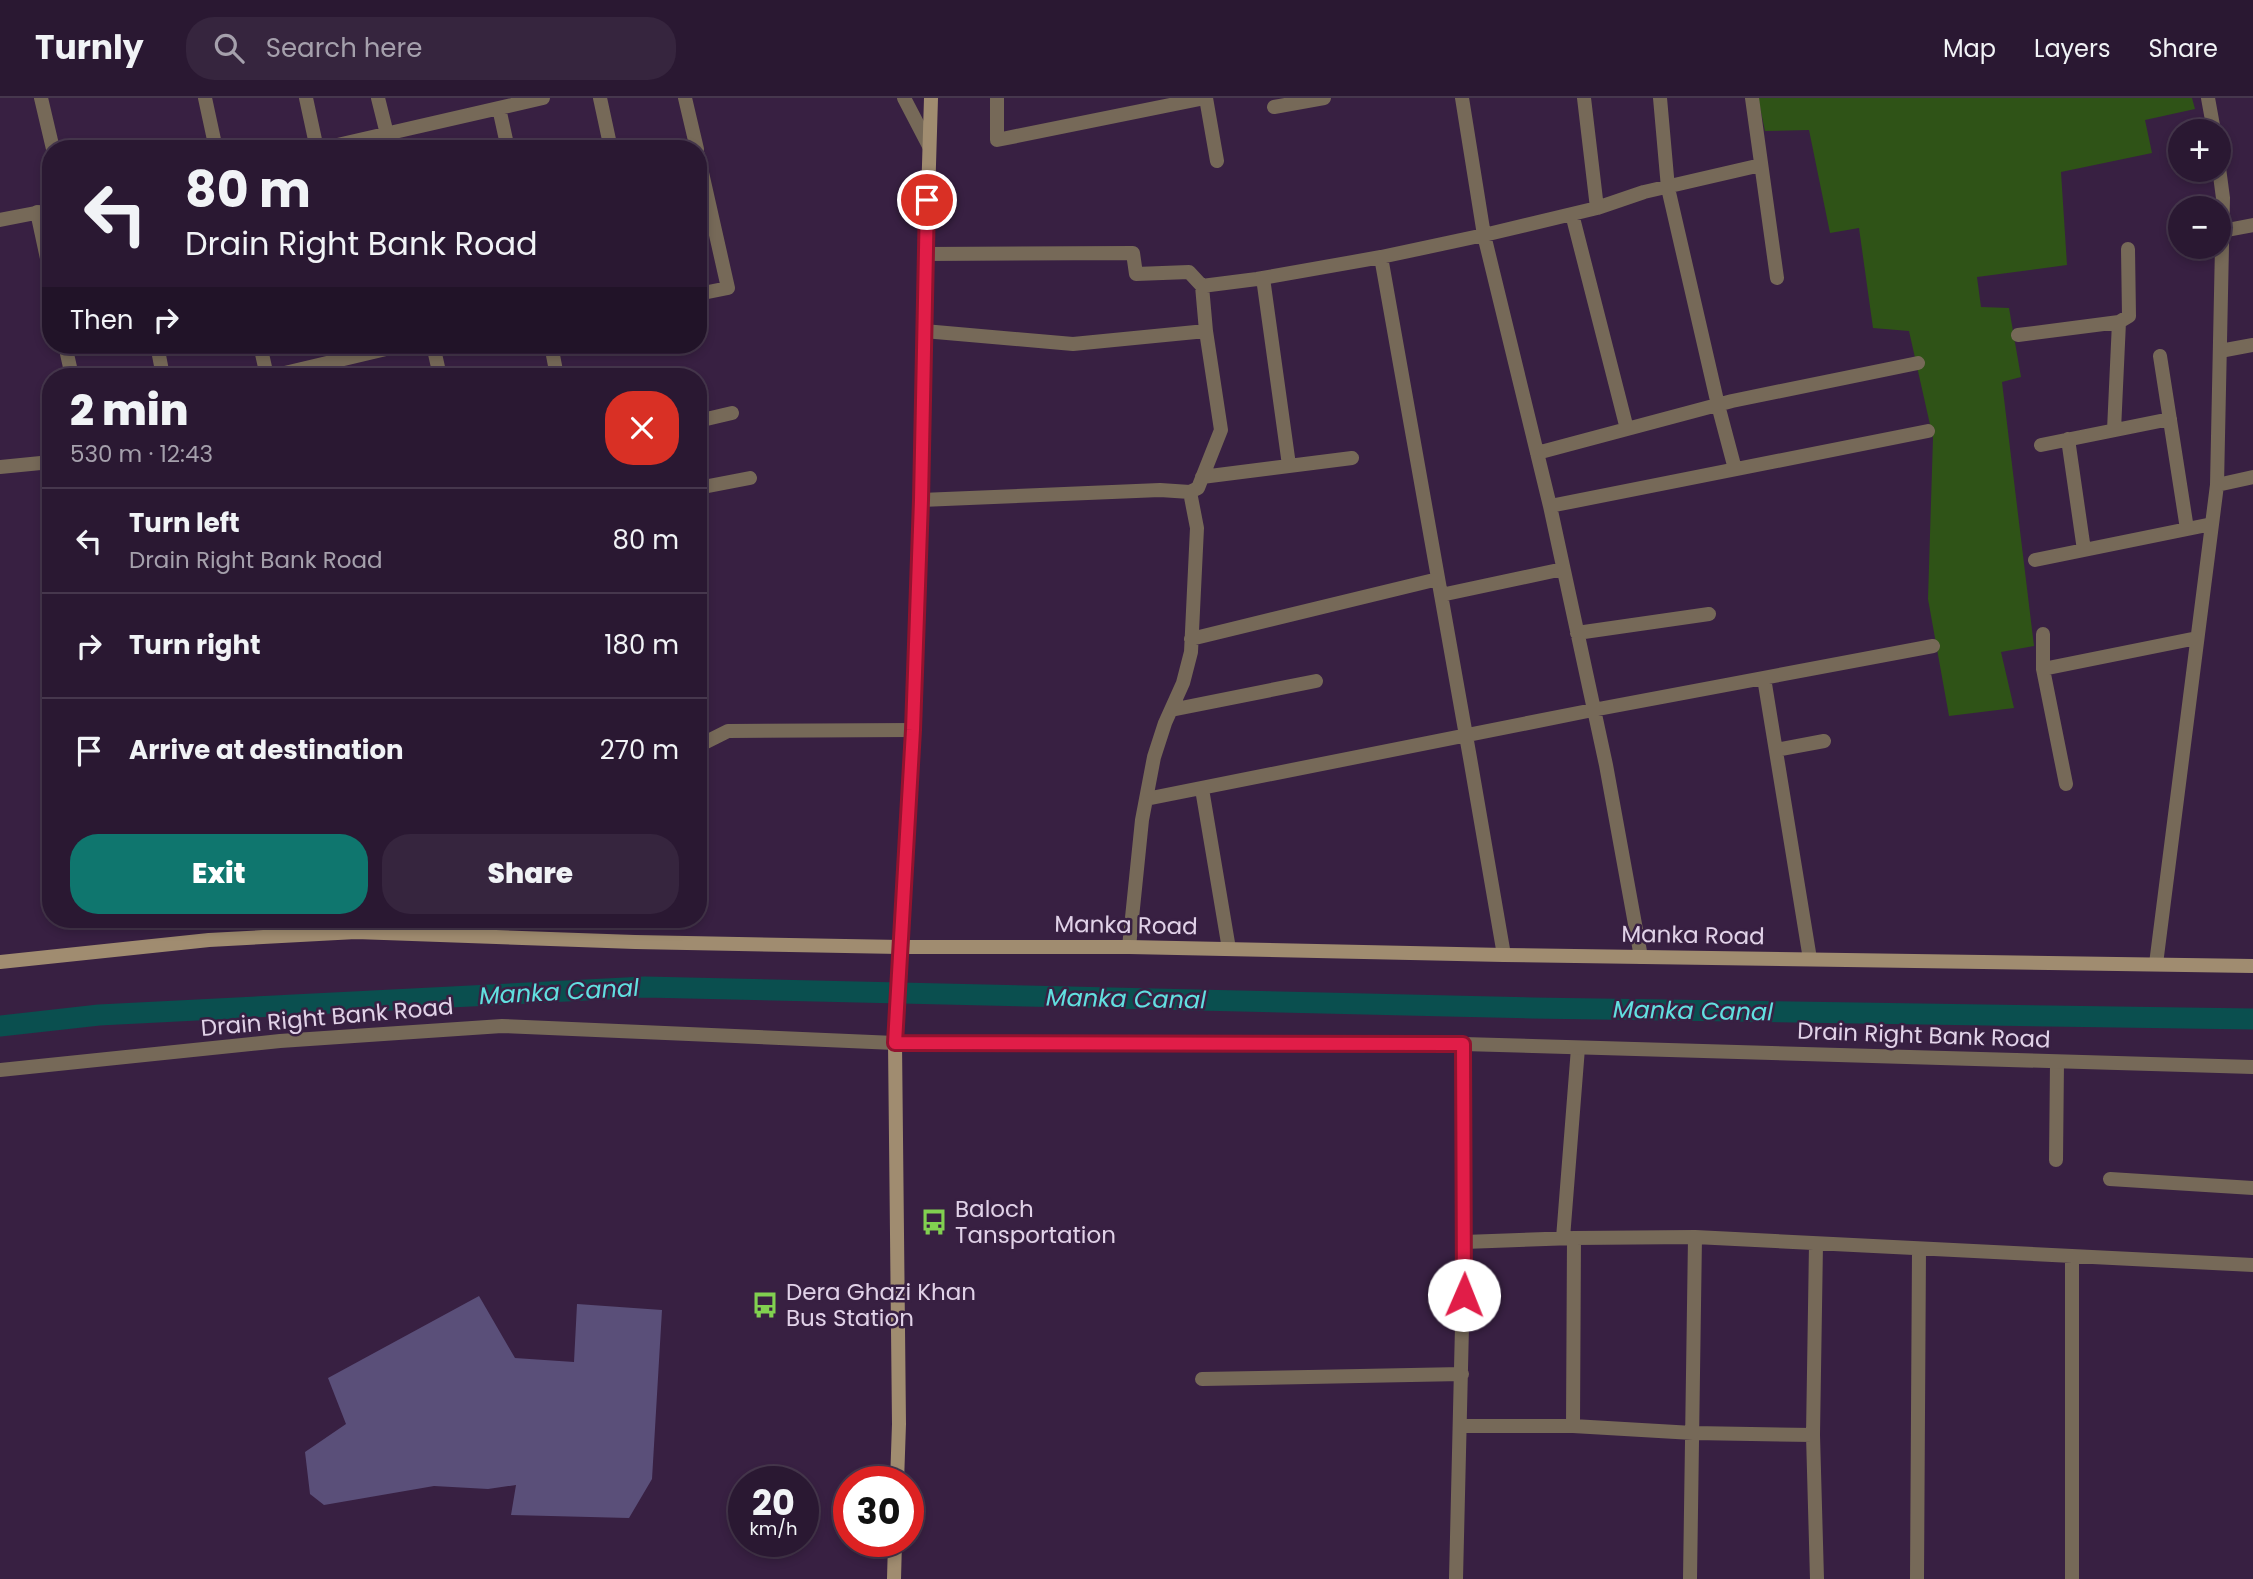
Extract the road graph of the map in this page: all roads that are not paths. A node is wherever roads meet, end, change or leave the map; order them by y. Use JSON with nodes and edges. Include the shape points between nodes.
{"nodes":[{"id":1,"x":41,"y":98,"type":"edge"},
{"id":2,"x":205,"y":98,"type":"edge"},
{"id":3,"x":306,"y":98,"type":"edge"},
{"id":4,"x":378,"y":98,"type":"edge"},
{"id":5,"x":543,"y":98,"type":"edge"},
{"id":6,"x":600,"y":98,"type":"edge"},
{"id":7,"x":685,"y":98,"type":"edge"},
{"id":8,"x":904,"y":98,"type":"edge"},
{"id":9,"x":931,"y":98,"type":"edge"},
{"id":10,"x":997,"y":98,"type":"edge"},
{"id":11,"x":1206,"y":98,"type":"edge"},
{"id":12,"x":1324,"y":98,"type":"edge"},
{"id":13,"x":1461,"y":98,"type":"edge"},
{"id":14,"x":1584,"y":98,"type":"edge"},
{"id":15,"x":1660,"y":98,"type":"edge"},
{"id":16,"x":1752,"y":98,"type":"edge"},
{"id":17,"x":2208,"y":98,"type":"edge"},
{"id":18,"x":495,"y":105,"type":"edge"},
{"id":19,"x":1274,"y":107,"type":"dead end"},
{"id":20,"x":2212,"y":119,"type":"edge"},
{"id":21,"x":387,"y":134,"type":"junction"},
{"id":22,"x":51,"y":140,"type":"edge"},
{"id":23,"x":214,"y":140,"type":"edge"},
{"id":24,"x":316,"y":140,"type":"edge"},
{"id":25,"x":359,"y":140,"type":"edge"},
{"id":26,"x":505,"y":140,"type":"edge"},
{"id":27,"x":609,"y":140,"type":"edge"},
{"id":28,"x":695,"y":140,"type":"edge"},
{"id":29,"x":929,"y":146,"type":"junction"},
{"id":30,"x":1217,"y":161,"type":"dead end"},
{"id":31,"x":1761,"y":164,"type":"junction"},
{"id":32,"x":1668,"y":188,"type":"junction"},
{"id":33,"x":707,"y":195,"type":"edge"},
{"id":34,"x":1597,"y":208,"type":"junction"},
{"id":35,"x":42,"y":211,"type":"edge"},
{"id":36,"x":1572,"y":214,"type":"junction"},
{"id":37,"x":0,"y":220,"type":"edge"},
{"id":38,"x":2253,"y":225,"type":"edge"},
{"id":39,"x":2231,"y":229,"type":"edge"},
{"id":40,"x":1484,"y":235,"type":"junction"},
{"id":41,"x":2128,"y":249,"type":"dead end"},
{"id":42,"x":926,"y":254,"type":"junction"},
{"id":43,"x":1381,"y":257,"type":"junction"},
{"id":44,"x":2222,"y":259,"type":"edge"},
{"id":45,"x":1262,"y":278,"type":"junction"},
{"id":46,"x":1777,"y":278,"type":"dead end"},
{"id":47,"x":1202,"y":286,"type":"junction"},
{"id":48,"x":707,"y":292,"type":"edge"},
{"id":49,"x":2119,"y":322,"type":"junction"},
{"id":50,"x":924,"y":331,"type":"junction"},
{"id":51,"x":1206,"y":331,"type":"junction"},
{"id":52,"x":2018,"y":335,"type":"dead end"},
{"id":53,"x":2253,"y":345,"type":"edge"},
{"id":54,"x":2220,"y":351,"type":"junction"},
{"id":55,"x":364,"y":354,"type":"edge"},
{"id":56,"x":2160,"y":356,"type":"dead end"},
{"id":57,"x":1918,"y":363,"type":"dead end"},
{"id":58,"x":304,"y":368,"type":"edge"},
{"id":59,"x":1718,"y":405,"type":"junction"},
{"id":60,"x":732,"y":413,"type":"dead end"},
{"id":61,"x":707,"y":419,"type":"edge"},
{"id":62,"x":2169,"y":419,"type":"junction"},
{"id":63,"x":1628,"y":429,"type":"junction"},
{"id":64,"x":2114,"y":430,"type":"junction"},
{"id":65,"x":1928,"y":431,"type":"dead end"},
{"id":66,"x":2068,"y":439,"type":"junction"},
{"id":67,"x":2041,"y":445,"type":"dead end"},
{"id":68,"x":1537,"y":453,"type":"junction"},
{"id":69,"x":1352,"y":458,"type":"dead end"},
{"id":70,"x":42,"y":463,"type":"edge"},
{"id":71,"x":1289,"y":465,"type":"junction"},
{"id":72,"x":0,"y":467,"type":"edge"},
{"id":73,"x":1735,"y":469,"type":"junction"},
{"id":74,"x":1202,"y":477,"type":"junction"},
{"id":75,"x":2253,"y":477,"type":"edge"},
{"id":76,"x":750,"y":478,"type":"dead end"},
{"id":77,"x":2217,"y":485,"type":"junction"},
{"id":78,"x":707,"y":486,"type":"edge"},
{"id":79,"x":1191,"y":492,"type":"junction"},
{"id":80,"x":921,"y":500,"type":"junction"},
{"id":81,"x":1550,"y":506,"type":"junction"},
{"id":82,"x":2212,"y":524,"type":"junction"},
{"id":83,"x":2187,"y":529,"type":"junction"},
{"id":84,"x":2084,"y":550,"type":"junction"},
{"id":85,"x":2035,"y":560,"type":"dead end"},
{"id":86,"x":1563,"y":569,"type":"junction"},
{"id":87,"x":1438,"y":579,"type":"junction"},
{"id":88,"x":1441,"y":596,"type":"junction"},
{"id":89,"x":1709,"y":614,"type":"dead end"},
{"id":90,"x":1577,"y":633,"type":"junction"},
{"id":91,"x":2043,"y":634,"type":"dead end"},
{"id":92,"x":2197,"y":638,"type":"junction"},
{"id":93,"x":1191,"y":639,"type":"junction"},
{"id":94,"x":1933,"y":646,"type":"dead end"},
{"id":95,"x":2043,"y":669,"type":"junction"},
{"id":96,"x":1764,"y":678,"type":"junction"},
{"id":97,"x":1316,"y":681,"type":"dead end"},
{"id":98,"x":1171,"y":710,"type":"junction"},
{"id":99,"x":1593,"y":710,"type":"junction"},
{"id":100,"x":913,"y":730,"type":"junction"},
{"id":101,"x":1467,"y":736,"type":"junction"},
{"id":102,"x":1824,"y":741,"type":"dead end"},
{"id":103,"x":707,"y":742,"type":"edge"},
{"id":104,"x":1776,"y":750,"type":"junction"},
{"id":105,"x":2066,"y":784,"type":"dead end"},
{"id":106,"x":1202,"y":789,"type":"junction"},
{"id":107,"x":1146,"y":799,"type":"junction"},
{"id":108,"x":326,"y":928,"type":"edge"},
{"id":109,"x":402,"y":928,"type":"edge"},
{"id":110,"x":900,"y":947,"type":"junction"},
{"id":111,"x":1129,"y":947,"type":"junction"},
{"id":112,"x":1229,"y":949,"type":"junction"},
{"id":113,"x":1504,"y":955,"type":"junction"},
{"id":114,"x":1641,"y":957,"type":"junction"},
{"id":115,"x":1810,"y":959,"type":"junction"},
{"id":116,"x":0,"y":962,"type":"edge"},
{"id":117,"x":2156,"y":964,"type":"junction"},
{"id":118,"x":2253,"y":966,"type":"edge"},
{"id":119,"x":895,"y":1043,"type":"junction"},
{"id":120,"x":1463,"y":1044,"type":"junction"},
{"id":121,"x":1578,"y":1048,"type":"junction"},
{"id":122,"x":2057,"y":1062,"type":"junction"},
{"id":123,"x":2253,"y":1068,"type":"edge"},
{"id":124,"x":0,"y":1070,"type":"edge"},
{"id":125,"x":2056,"y":1160,"type":"dead end"},
{"id":126,"x":2110,"y":1179,"type":"dead end"},
{"id":127,"x":2253,"y":1188,"type":"edge"},
{"id":128,"x":1695,"y":1237,"type":"junction"},
{"id":129,"x":1569,"y":1238,"type":"junction"},
{"id":130,"x":1464,"y":1242,"type":"junction"},
{"id":131,"x":1816,"y":1244,"type":"junction"},
{"id":132,"x":1919,"y":1249,"type":"junction"},
{"id":133,"x":2072,"y":1256,"type":"junction"},
{"id":134,"x":2253,"y":1265,"type":"edge"},
{"id":135,"x":1462,"y":1374,"type":"junction"},
{"id":136,"x":1202,"y":1380,"type":"dead end"},
{"id":137,"x":1461,"y":1426,"type":"junction"},
{"id":138,"x":1573,"y":1426,"type":"junction"},
{"id":139,"x":1693,"y":1433,"type":"junction"},
{"id":140,"x":1813,"y":1435,"type":"junction"},
{"id":141,"x":898,"y":1466,"type":"edge"},
{"id":142,"x":895,"y":1557,"type":"edge"},
{"id":143,"x":894,"y":1579,"type":"edge"},
{"id":144,"x":1457,"y":1579,"type":"edge"},
{"id":145,"x":1690,"y":1579,"type":"edge"},
{"id":146,"x":1817,"y":1579,"type":"edge"},
{"id":147,"x":1917,"y":1579,"type":"edge"},
{"id":148,"x":2072,"y":1579,"type":"edge"}],
"edges":[{"from":1,"to":22,"type":"street"},
{"from":2,"to":23,"type":"street"},
{"from":3,"to":24,"type":"street"},
{"from":4,"to":21,"type":"street"},
{"from":5,"to":18,"type":"street"},
{"from":6,"to":27,"type":"street"},
{"from":7,"to":28,"type":"street"},
{"from":8,"to":29,"type":"street"},
{"from":9,"to":29,"type":"main road"},
{"from":10,"to":11,"type":"street","via":[[997,140]]},
{"from":11,"to":30,"type":"street"},
{"from":12,"to":19,"type":"street"},
{"from":13,"to":40,"type":"street"},
{"from":14,"to":34,"type":"street"},
{"from":15,"to":32,"type":"street"},
{"from":16,"to":31,"type":"street"},
{"from":17,"to":20,"type":"street"},
{"from":18,"to":21,"type":"street"},
{"from":18,"to":26,"type":"street"},
{"from":21,"to":25,"type":"street"},
{"from":29,"to":42,"type":"main road"},
{"from":31,"to":32,"type":"street"},
{"from":31,"to":46,"type":"street"},
{"from":32,"to":34,"type":"street"},
{"from":32,"to":59,"type":"street"},
{"from":33,"to":48,"type":"street","via":[[728,288]]},
{"from":34,"to":36,"type":"street"},
{"from":35,"to":37,"type":"street"},
{"from":36,"to":40,"type":"street"},
{"from":36,"to":63,"type":"street"},
{"from":38,"to":39,"type":"street"},
{"from":40,"to":43,"type":"street"},
{"from":40,"to":68,"type":"street"},
{"from":41,"to":49,"type":"street","via":[[2129,316]]},
{"from":42,"to":47,"type":"street","via":[[1133,253],[1136,274],[1189,272]]},
{"from":42,"to":50,"type":"main road"},
{"from":43,"to":45,"type":"street"},
{"from":43,"to":87,"type":"street"},
{"from":44,"to":54,"type":"street"},
{"from":45,"to":47,"type":"street"},
{"from":45,"to":71,"type":"street"},
{"from":47,"to":51,"type":"street"},
{"from":49,"to":52,"type":"street"},
{"from":49,"to":64,"type":"street"},
{"from":50,"to":51,"type":"street","via":[[1073,344]]},
{"from":50,"to":80,"type":"main road"},
{"from":51,"to":74,"type":"street","via":[[1221,430]]},
{"from":53,"to":54,"type":"street"},
{"from":54,"to":77,"type":"street"},
{"from":55,"to":58,"type":"street"},
{"from":56,"to":62,"type":"street"},
{"from":57,"to":59,"type":"street"},
{"from":59,"to":63,"type":"street"},
{"from":59,"to":73,"type":"street"},
{"from":60,"to":61,"type":"street"},
{"from":62,"to":64,"type":"street"},
{"from":62,"to":83,"type":"street"},
{"from":63,"to":68,"type":"street"},
{"from":64,"to":66,"type":"street"},
{"from":65,"to":73,"type":"street"},
{"from":66,"to":67,"type":"street"},
{"from":66,"to":84,"type":"street"},
{"from":68,"to":81,"type":"street"},
{"from":69,"to":71,"type":"street"},
{"from":70,"to":72,"type":"street"},
{"from":71,"to":74,"type":"street"},
{"from":73,"to":81,"type":"street"},
{"from":74,"to":79,"type":"street"},
{"from":75,"to":77,"type":"street"},
{"from":76,"to":78,"type":"street"},
{"from":77,"to":82,"type":"street"},
{"from":79,"to":80,"type":"street"},
{"from":79,"to":93,"type":"street","via":[[1197,528]]},
{"from":80,"to":100,"type":"main road"},
{"from":81,"to":86,"type":"street"},
{"from":82,"to":83,"type":"street"},
{"from":82,"to":92,"type":"street"},
{"from":83,"to":84,"type":"street"},
{"from":84,"to":85,"type":"street"},
{"from":86,"to":88,"type":"street"},
{"from":86,"to":90,"type":"street"},
{"from":87,"to":88,"type":"street"},
{"from":87,"to":93,"type":"street"},
{"from":88,"to":101,"type":"street"},
{"from":89,"to":90,"type":"street"},
{"from":90,"to":99,"type":"street"},
{"from":91,"to":95,"type":"street"},
{"from":92,"to":95,"type":"street"},
{"from":92,"to":117,"type":"street"},
{"from":93,"to":98,"type":"street","via":[[1183,683]]},
{"from":94,"to":96,"type":"street"},
{"from":95,"to":105,"type":"street"},
{"from":96,"to":99,"type":"street"},
{"from":96,"to":104,"type":"street"},
{"from":97,"to":98,"type":"street"},
{"from":98,"to":107,"type":"street","via":[[1154,757]]},
{"from":99,"to":101,"type":"street"},
{"from":99,"to":114,"type":"street"},
{"from":100,"to":103,"type":"street","via":[[728,731]]},
{"from":100,"to":110,"type":"main road"},
{"from":101,"to":106,"type":"street"},
{"from":101,"to":113,"type":"street"},
{"from":102,"to":104,"type":"street"},
{"from":104,"to":115,"type":"street"},
{"from":106,"to":107,"type":"street"},
{"from":106,"to":112,"type":"street"},
{"from":107,"to":111,"type":"street"},
{"from":108,"to":116,"type":"main road","name":"Manka Road"},
{"from":109,"to":110,"type":"main road","name":"Manka Road","via":[[621,942]]},
{"from":110,"to":111,"type":"main road","name":"Manka Road"},
{"from":110,"to":119,"type":"main road"},
{"from":111,"to":112,"type":"main road","name":"Manka Road"},
{"from":112,"to":113,"type":"main road","name":"Manka Road"},
{"from":113,"to":114,"type":"main road","name":"Manka Road"},
{"from":114,"to":115,"type":"main road","name":"Manka Road"},
{"from":115,"to":117,"type":"main road","name":"Manka Road"},
{"from":117,"to":118,"type":"main road","name":"Manka Road"},
{"from":119,"to":120,"type":"street","name":"Drain Right Bank Road"},
{"from":119,"to":124,"type":"street","name":"Drain Right Bank Road","via":[[502,1026],[280,1041]]},
{"from":119,"to":141,"type":"main road"},
{"from":120,"to":121,"type":"street","name":"Drain Right Bank Road"},
{"from":120,"to":130,"type":"street"},
{"from":121,"to":122,"type":"street","name":"Drain Right Bank Road"},
{"from":121,"to":129,"type":"street"},
{"from":122,"to":123,"type":"street","name":"Drain Right Bank Road"},
{"from":122,"to":125,"type":"street"},
{"from":126,"to":127,"type":"street"},
{"from":128,"to":129,"type":"street"},
{"from":128,"to":131,"type":"street"},
{"from":128,"to":139,"type":"street"},
{"from":129,"to":130,"type":"street"},
{"from":129,"to":138,"type":"street"},
{"from":130,"to":135,"type":"street"},
{"from":131,"to":132,"type":"street"},
{"from":131,"to":140,"type":"street"},
{"from":132,"to":133,"type":"street"},
{"from":132,"to":147,"type":"street"},
{"from":133,"to":134,"type":"street"},
{"from":133,"to":148,"type":"street"},
{"from":135,"to":136,"type":"street"},
{"from":135,"to":137,"type":"street"},
{"from":137,"to":138,"type":"street"},
{"from":137,"to":144,"type":"street"},
{"from":138,"to":139,"type":"street"},
{"from":139,"to":140,"type":"street"},
{"from":139,"to":145,"type":"street"},
{"from":140,"to":146,"type":"street"},
{"from":142,"to":143,"type":"main road"}]}
